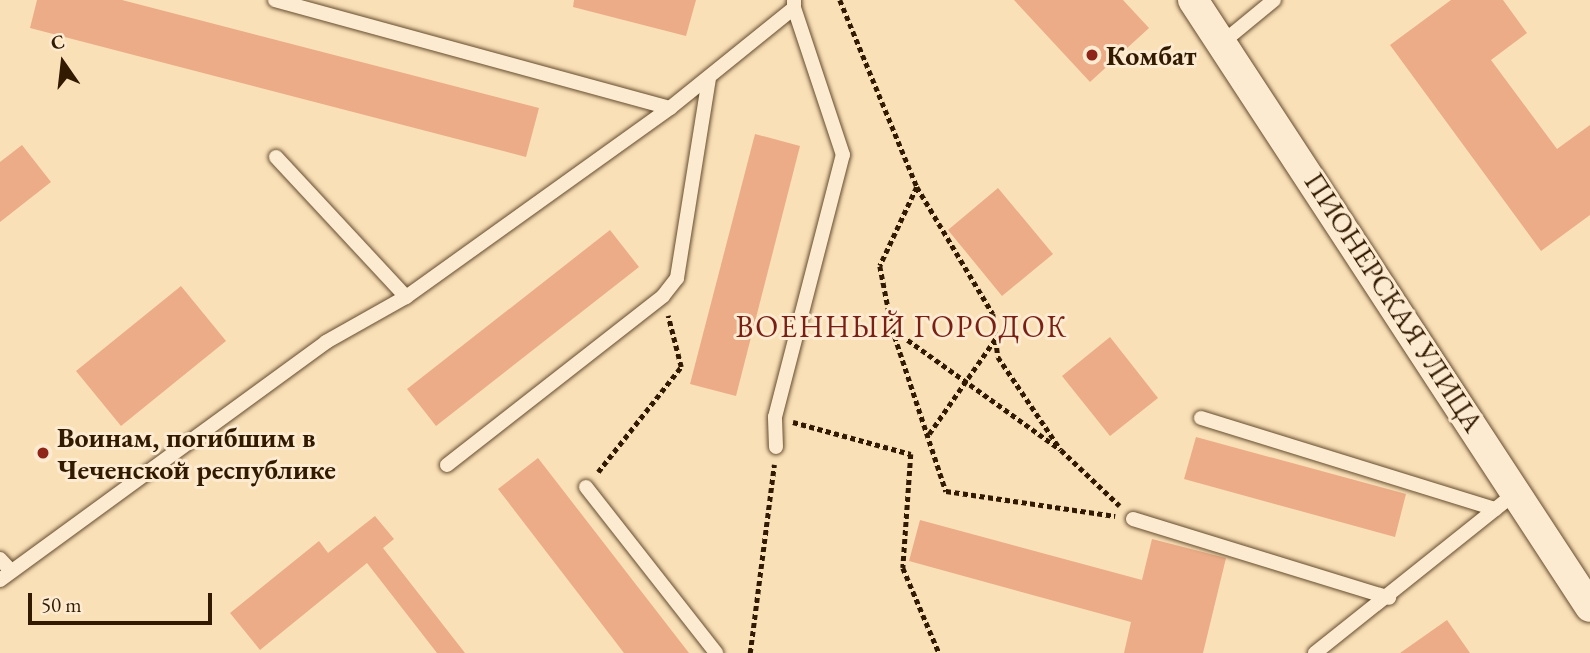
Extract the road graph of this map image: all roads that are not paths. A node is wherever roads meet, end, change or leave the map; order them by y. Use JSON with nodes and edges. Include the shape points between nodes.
{"nodes":[{"id":1,"x":275,"y":0,"type":"edge"},
{"id":2,"x":1193,"y":0,"type":"edge"},
{"id":3,"x":1274,"y":0,"type":"edge"},
{"id":4,"x":794,"y":4,"type":"edge"},
{"id":5,"x":1223,"y":42,"type":"junction"},
{"id":6,"x":709,"y":78,"type":"junction"},
{"id":7,"x":670,"y":108,"type":"junction"},
{"id":8,"x":276,"y":157,"type":"dead end"},
{"id":9,"x":406,"y":297,"type":"junction"},
{"id":10,"x":1201,"y":418,"type":"dead end"},
{"id":11,"x":776,"y":447,"type":"road end"},
{"id":12,"x":447,"y":465,"type":"dead end"},
{"id":13,"x":586,"y":486,"type":"road end"},
{"id":14,"x":1506,"y":501,"type":"junction"},
{"id":15,"x":1133,"y":519,"type":"road end"},
{"id":16,"x":0,"y":559,"type":"edge"},
{"id":17,"x":6,"y":576,"type":"edge"},
{"id":18,"x":1389,"y":597,"type":"junction"},
{"id":19,"x":1590,"y":607,"type":"edge"},
{"id":20,"x":716,"y":653,"type":"edge"},
{"id":21,"x":1315,"y":653,"type":"edge"}],
"edges":[{"from":1,"to":7,"type":"lane"},
{"from":2,"to":5,"type":"street","name":"ПИОНЕРСКАЯ УЛИЦА"},
{"from":3,"to":5,"type":"lane"},
{"from":4,"to":6,"type":"lane"},
{"from":4,"to":11,"type":"lane","via":[[844,155],[775,417]]},
{"from":5,"to":14,"type":"street","name":"ПИОНЕРСКАЯ УЛИЦА"},
{"from":6,"to":7,"type":"lane"},
{"from":6,"to":12,"type":"lane","via":[[677,278],[663,296]]},
{"from":7,"to":9,"type":"lane"},
{"from":8,"to":9,"type":"lane"},
{"from":9,"to":17,"type":"lane","via":[[326,342]]},
{"from":10,"to":14,"type":"lane"},
{"from":13,"to":20,"type":"lane"},
{"from":14,"to":18,"type":"lane"},
{"from":14,"to":19,"type":"street","name":"ПИОНЕРСКАЯ УЛИЦА"},
{"from":15,"to":18,"type":"lane"},
{"from":16,"to":17,"type":"lane"},
{"from":18,"to":21,"type":"lane"}]}
